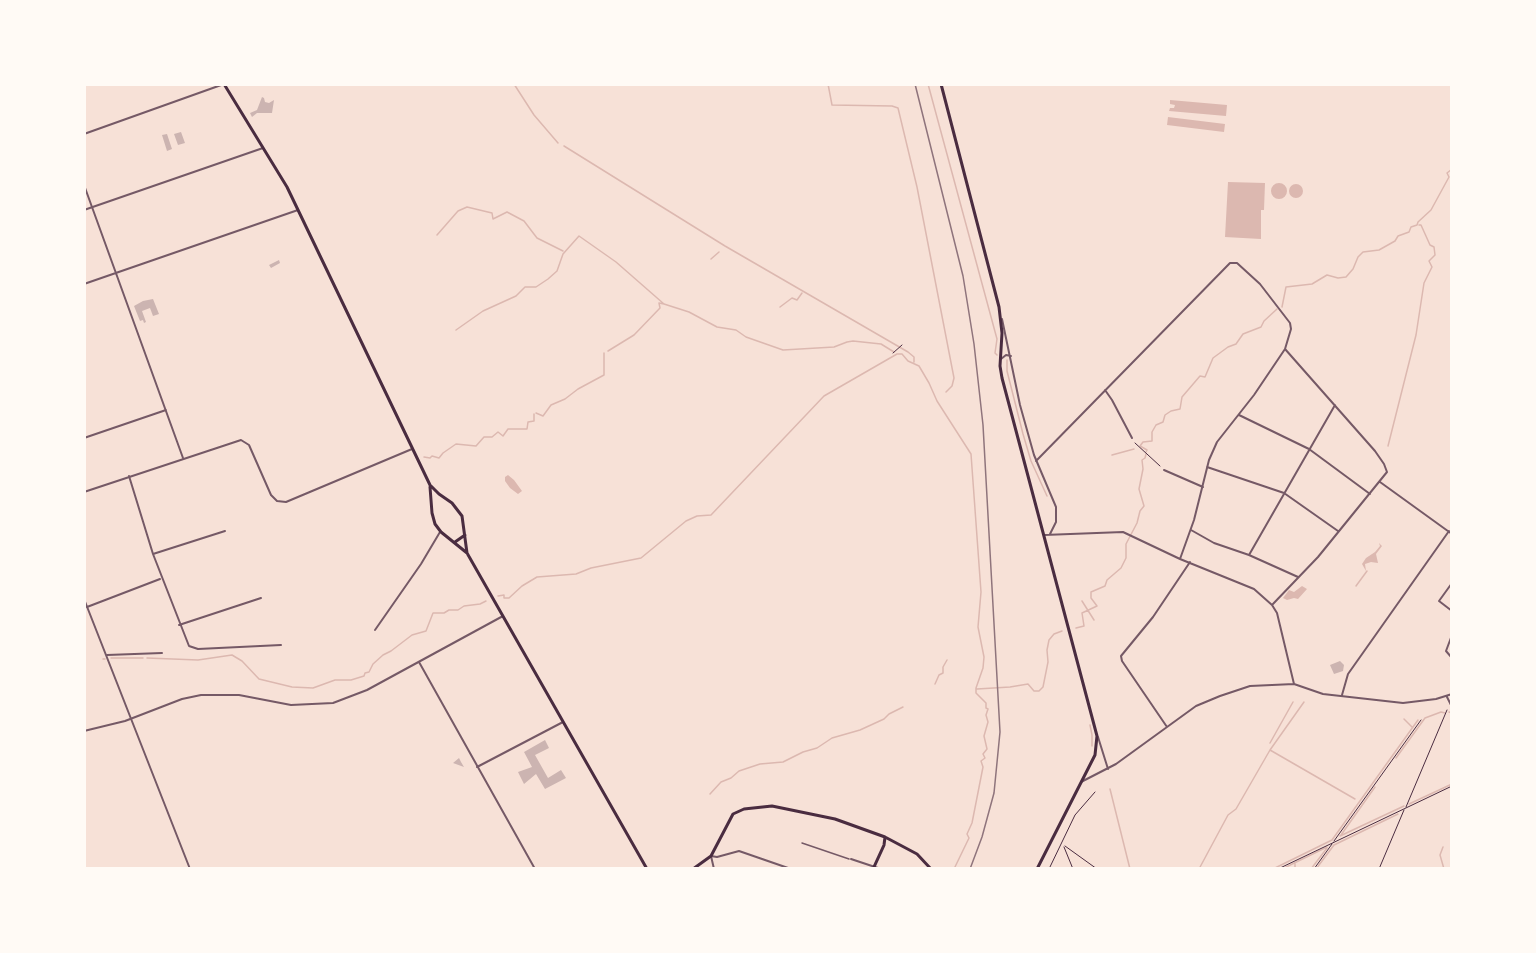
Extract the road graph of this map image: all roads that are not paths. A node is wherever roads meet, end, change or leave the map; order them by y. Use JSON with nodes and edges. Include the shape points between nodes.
{"nodes":[{"id":1,"x":224,"y":84,"type":"edge"},
{"id":2,"x":940,"y":84,"type":"edge"},
{"id":3,"x":84,"y":134,"type":"edge"},
{"id":4,"x":263,"y":147,"type":"junction"},
{"id":5,"x":84,"y":185,"type":"edge"},
{"id":6,"x":92,"y":207,"type":"junction"},
{"id":7,"x":84,"y":210,"type":"edge"},
{"id":8,"x":298,"y":210,"type":"junction"},
{"id":9,"x":116,"y":273,"type":"junction"},
{"id":10,"x":84,"y":284,"type":"edge"},
{"id":11,"x":1000,"y":315,"type":"junction"},
{"id":12,"x":1286,"y":349,"type":"junction"},
{"id":13,"x":1011,"y":356,"type":"junction"},
{"id":14,"x":1001,"y":359,"type":"junction"},
{"id":15,"x":1105,"y":390,"type":"junction"},
{"id":16,"x":1335,"y":405,"type":"junction"},
{"id":17,"x":166,"y":410,"type":"junction"},
{"id":18,"x":1239,"y":415,"type":"junction"},
{"id":19,"x":84,"y":438,"type":"edge"},
{"id":20,"x":1132,"y":438,"type":"road end"},
{"id":21,"x":413,"y":448,"type":"junction"},
{"id":22,"x":1309,"y":449,"type":"junction"},
{"id":23,"x":183,"y":458,"type":"junction"},
{"id":24,"x":1036,"y":461,"type":"junction"},
{"id":25,"x":1208,"y":467,"type":"junction"},
{"id":26,"x":1164,"y":470,"type":"road end"},
{"id":27,"x":129,"y":476,"type":"junction"},
{"id":28,"x":1380,"y":482,"type":"junction"},
{"id":29,"x":430,"y":485,"type":"junction"},
{"id":30,"x":1203,"y":487,"type":"junction"},
{"id":31,"x":84,"y":492,"type":"edge"},
{"id":32,"x":1284,"y":493,"type":"junction"},
{"id":33,"x":1370,"y":494,"type":"junction"},
{"id":34,"x":444,"y":497,"type":"junction"},
{"id":35,"x":431,"y":504,"type":"junction"},
{"id":36,"x":1191,"y":530,"type":"junction"},
{"id":37,"x":225,"y":531,"type":"dead end"},
{"id":38,"x":1339,"y":531,"type":"junction"},
{"id":39,"x":441,"y":532,"type":"junction"},
{"id":40,"x":1450,"y":532,"type":"edge"},
{"id":41,"x":1050,"y":534,"type":"junction"},
{"id":42,"x":465,"y":535,"type":"junction"},
{"id":43,"x":1044,"y":535,"type":"junction"},
{"id":44,"x":455,"y":542,"type":"junction"},
{"id":45,"x":467,"y":553,"type":"junction"},
{"id":46,"x":153,"y":554,"type":"junction"},
{"id":47,"x":1249,"y":555,"type":"junction"},
{"id":48,"x":1180,"y":559,"type":"junction"},
{"id":49,"x":1190,"y":562,"type":"junction"},
{"id":50,"x":1298,"y":577,"type":"junction"},
{"id":51,"x":161,"y":579,"type":"junction"},
{"id":52,"x":1452,"y":583,"type":"edge"},
{"id":53,"x":261,"y":598,"type":"dead end"},
{"id":54,"x":84,"y":599,"type":"edge"},
{"id":55,"x":1272,"y":605,"type":"junction"},
{"id":56,"x":87,"y":607,"type":"junction"},
{"id":57,"x":1452,"y":611,"type":"edge"},
{"id":58,"x":503,"y":615,"type":"junction"},
{"id":59,"x":179,"y":625,"type":"junction"},
{"id":60,"x":375,"y":630,"type":"dead end"},
{"id":61,"x":1452,"y":635,"type":"edge"},
{"id":62,"x":281,"y":645,"type":"dead end"},
{"id":63,"x":162,"y":653,"type":"dead end"},
{"id":64,"x":107,"y":655,"type":"junction"},
{"id":65,"x":1452,"y":658,"type":"edge"},
{"id":66,"x":419,"y":662,"type":"junction"},
{"id":67,"x":1294,"y":684,"type":"junction"},
{"id":68,"x":1452,"y":693,"type":"edge"},
{"id":69,"x":1342,"y":695,"type":"junction"},
{"id":70,"x":1447,"y":697,"type":"junction"},
{"id":71,"x":1452,"y":707,"type":"edge"},
{"id":72,"x":131,"y":719,"type":"junction"},
{"id":73,"x":563,"y":722,"type":"junction"},
{"id":74,"x":1167,"y":727,"type":"junction"},
{"id":75,"x":84,"y":731,"type":"edge"},
{"id":76,"x":1097,"y":736,"type":"junction"},
{"id":77,"x":477,"y":766,"type":"junction"},
{"id":78,"x":1108,"y":769,"type":"junction"},
{"id":79,"x":1081,"y":782,"type":"junction"},
{"id":80,"x":885,"y":837,"type":"junction"},
{"id":81,"x":896,"y":842,"type":"junction"},
{"id":82,"x":802,"y":843,"type":"dead end"},
{"id":83,"x":884,"y":845,"type":"junction"},
{"id":84,"x":711,"y":856,"type":"junction"},
{"id":85,"x":851,"y":859,"type":"joint"},
{"id":86,"x":874,"y":868,"type":"edge"},
{"id":87,"x":190,"y":869,"type":"edge"},
{"id":88,"x":535,"y":869,"type":"edge"},
{"id":89,"x":647,"y":869,"type":"edge"},
{"id":90,"x":693,"y":869,"type":"edge"},
{"id":91,"x":714,"y":869,"type":"edge"},
{"id":92,"x":791,"y":869,"type":"edge"},
{"id":93,"x":881,"y":869,"type":"edge"},
{"id":94,"x":931,"y":869,"type":"edge"},
{"id":95,"x":1037,"y":869,"type":"edge"}],
"edges":[{"from":1,"to":3,"type":"street"},
{"from":1,"to":4,"type":"main road"},
{"from":2,"to":11,"type":"main road"},
{"from":4,"to":6,"type":"street"},
{"from":4,"to":8,"type":"main road"},
{"from":5,"to":6,"type":"street"},
{"from":6,"to":7,"type":"street"},
{"from":6,"to":9,"type":"street"},
{"from":8,"to":9,"type":"street"},
{"from":8,"to":21,"type":"main road"},
{"from":9,"to":10,"type":"street"},
{"from":9,"to":17,"type":"street"},
{"from":11,"to":13,"type":"street"},
{"from":11,"to":14,"type":"main road"},
{"from":12,"to":15,"type":"street","via":[[1291,326],[1260,284],[1239,264],[1231,262]]},
{"from":12,"to":16,"type":"street"},
{"from":12,"to":18,"type":"street"},
{"from":13,"to":14,"type":"street"},
{"from":13,"to":24,"type":"street"},
{"from":14,"to":43,"type":"main road","via":[[1002,378]]},
{"from":15,"to":20,"type":"street"},
{"from":15,"to":24,"type":"street"},
{"from":16,"to":22,"type":"street"},
{"from":16,"to":28,"type":"street","via":[[1384,464],[1387,472]]},
{"from":17,"to":19,"type":"street"},
{"from":17,"to":23,"type":"street"},
{"from":18,"to":22,"type":"street"},
{"from":18,"to":25,"type":"street","via":[[1218,439]]},
{"from":21,"to":23,"type":"street","via":[[286,502],[271,495],[249,445],[243,440]]},
{"from":21,"to":29,"type":"main road"},
{"from":22,"to":32,"type":"street"},
{"from":22,"to":33,"type":"street"},
{"from":23,"to":27,"type":"street"},
{"from":24,"to":41,"type":"street","via":[[1056,507],[1056,522]]},
{"from":25,"to":30,"type":"street"},
{"from":25,"to":32,"type":"street"},
{"from":26,"to":30,"type":"street"},
{"from":27,"to":31,"type":"street"},
{"from":27,"to":46,"type":"street"},
{"from":28,"to":33,"type":"street"},
{"from":28,"to":40,"type":"street"},
{"from":29,"to":34,"type":"main road"},
{"from":29,"to":35,"type":"main road"},
{"from":30,"to":36,"type":"street"},
{"from":32,"to":38,"type":"street"},
{"from":32,"to":47,"type":"street"},
{"from":33,"to":38,"type":"street"},
{"from":34,"to":35,"type":"main road"},
{"from":34,"to":42,"type":"main road","via":[[462,516]]},
{"from":35,"to":39,"type":"main road"},
{"from":36,"to":47,"type":"street"},
{"from":36,"to":48,"type":"street"},
{"from":37,"to":46,"type":"street"},
{"from":38,"to":50,"type":"street"},
{"from":39,"to":44,"type":"main road"},
{"from":39,"to":60,"type":"street"},
{"from":40,"to":69,"type":"street","via":[[1347,674]]},
{"from":41,"to":43,"type":"street"},
{"from":41,"to":48,"type":"street","via":[[1123,532]]},
{"from":42,"to":44,"type":"main road"},
{"from":42,"to":45,"type":"main road"},
{"from":43,"to":76,"type":"main road"},
{"from":44,"to":45,"type":"main road"},
{"from":45,"to":58,"type":"main road"},
{"from":46,"to":51,"type":"street"},
{"from":47,"to":50,"type":"street"},
{"from":48,"to":49,"type":"street"},
{"from":49,"to":55,"type":"street","via":[[1254,589]]},
{"from":49,"to":74,"type":"street","via":[[1122,654],[1122,661]]},
{"from":50,"to":55,"type":"street"},
{"from":51,"to":56,"type":"street"},
{"from":51,"to":59,"type":"street"},
{"from":52,"to":57,"type":"street","via":[[1439,601]]},
{"from":53,"to":59,"type":"street"},
{"from":54,"to":56,"type":"street"},
{"from":55,"to":67,"type":"street","via":[[1282,628]]},
{"from":56,"to":64,"type":"street"},
{"from":58,"to":66,"type":"street"},
{"from":58,"to":73,"type":"main road"},
{"from":59,"to":62,"type":"street","via":[[189,647],[198,650]]},
{"from":61,"to":65,"type":"street","via":[[1446,649]]},
{"from":63,"to":64,"type":"street"},
{"from":64,"to":72,"type":"street"},
{"from":66,"to":72,"type":"street","via":[[367,690],[324,705],[289,705],[239,695],[201,695]]},
{"from":66,"to":77,"type":"street"},
{"from":67,"to":69,"type":"street","via":[[1314,692]]},
{"from":67,"to":74,"type":"street","via":[[1259,685],[1220,696],[1196,706]]},
{"from":68,"to":70,"type":"street"},
{"from":69,"to":70,"type":"street","via":[[1403,703]]},
{"from":70,"to":71,"type":"street"},
{"from":72,"to":75,"type":"street"},
{"from":72,"to":87,"type":"street"},
{"from":73,"to":77,"type":"street"},
{"from":73,"to":89,"type":"main road"},
{"from":74,"to":78,"type":"street"},
{"from":76,"to":78,"type":"street"},
{"from":76,"to":79,"type":"main road","via":[[1097,750]]},
{"from":77,"to":88,"type":"street"},
{"from":78,"to":79,"type":"street"},
{"from":79,"to":95,"type":"main road"},
{"from":80,"to":81,"type":"main road"},
{"from":80,"to":83,"type":"main road"},
{"from":80,"to":84,"type":"main road","via":[[820,814],[763,806],[731,815]]},
{"from":81,"to":83,"type":"main road"},
{"from":81,"to":94,"type":"main road","via":[[920,856]]},
{"from":82,"to":85,"type":"street"},
{"from":83,"to":86,"type":"main road"},
{"from":84,"to":90,"type":"main road"},
{"from":84,"to":91,"type":"street"},
{"from":84,"to":92,"type":"street","via":[[739,851]]},
{"from":85,"to":86,"type":"street"},
{"from":86,"to":93,"type":"street"}]}
